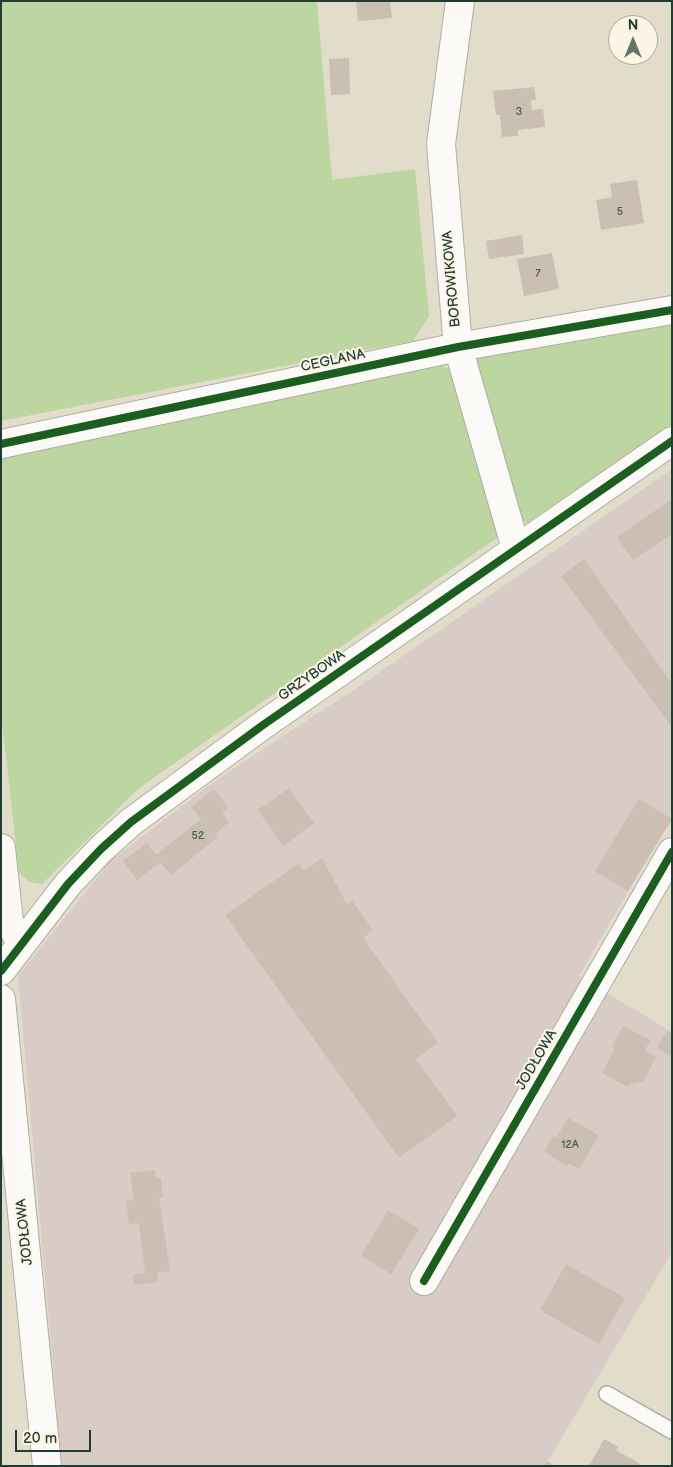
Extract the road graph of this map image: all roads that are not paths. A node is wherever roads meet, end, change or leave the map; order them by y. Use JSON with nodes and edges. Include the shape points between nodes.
{"nodes":[{"id":1,"x":460,"y":1,"type":"edge"},
{"id":2,"x":672,"y":310,"type":"edge"},
{"id":3,"x":458,"y":347,"type":"junction"},
{"id":4,"x":672,"y":441,"type":"edge"},
{"id":5,"x":1,"y":444,"type":"edge"},
{"id":6,"x":516,"y":550,"type":"junction"},
{"id":7,"x":1,"y":848,"type":"edge"},
{"id":8,"x":672,"y":852,"type":"edge"},
{"id":9,"x":22,"y":944,"type":"junction"},
{"id":10,"x":1,"y":971,"type":"edge"},
{"id":11,"x":1,"y":998,"type":"edge"},
{"id":12,"x":424,"y":1281,"type":"dead end"},
{"id":13,"x":607,"y":1394,"type":"dead end"},
{"id":14,"x":672,"y":1431,"type":"edge"},
{"id":15,"x":47,"y":1466,"type":"edge"}],
"edges":[{"from":1,"to":3,"type":"street","name":"BOROWIKOWA","via":[[441,144]]},
{"from":2,"to":3,"type":"street","name":"CEGLANA"},
{"from":3,"to":5,"type":"street","name":"CEGLANA"},
{"from":3,"to":6,"type":"street","name":"BOROWIKOWA"},
{"from":4,"to":6,"type":"street","name":"GRZYBOWA"},
{"from":6,"to":9,"type":"street","name":"GRZYBOWA","via":[[263,725],[131,822],[68,884]]},
{"from":7,"to":9,"type":"street","via":[[9,922]]},
{"from":8,"to":12,"type":"street","name":"JODŁOWA"},
{"from":9,"to":10,"type":"street","name":"GRZYBOWA"},
{"from":11,"to":15,"type":"street","name":"JODŁOWA"},
{"from":13,"to":14,"type":"lane"}]}
